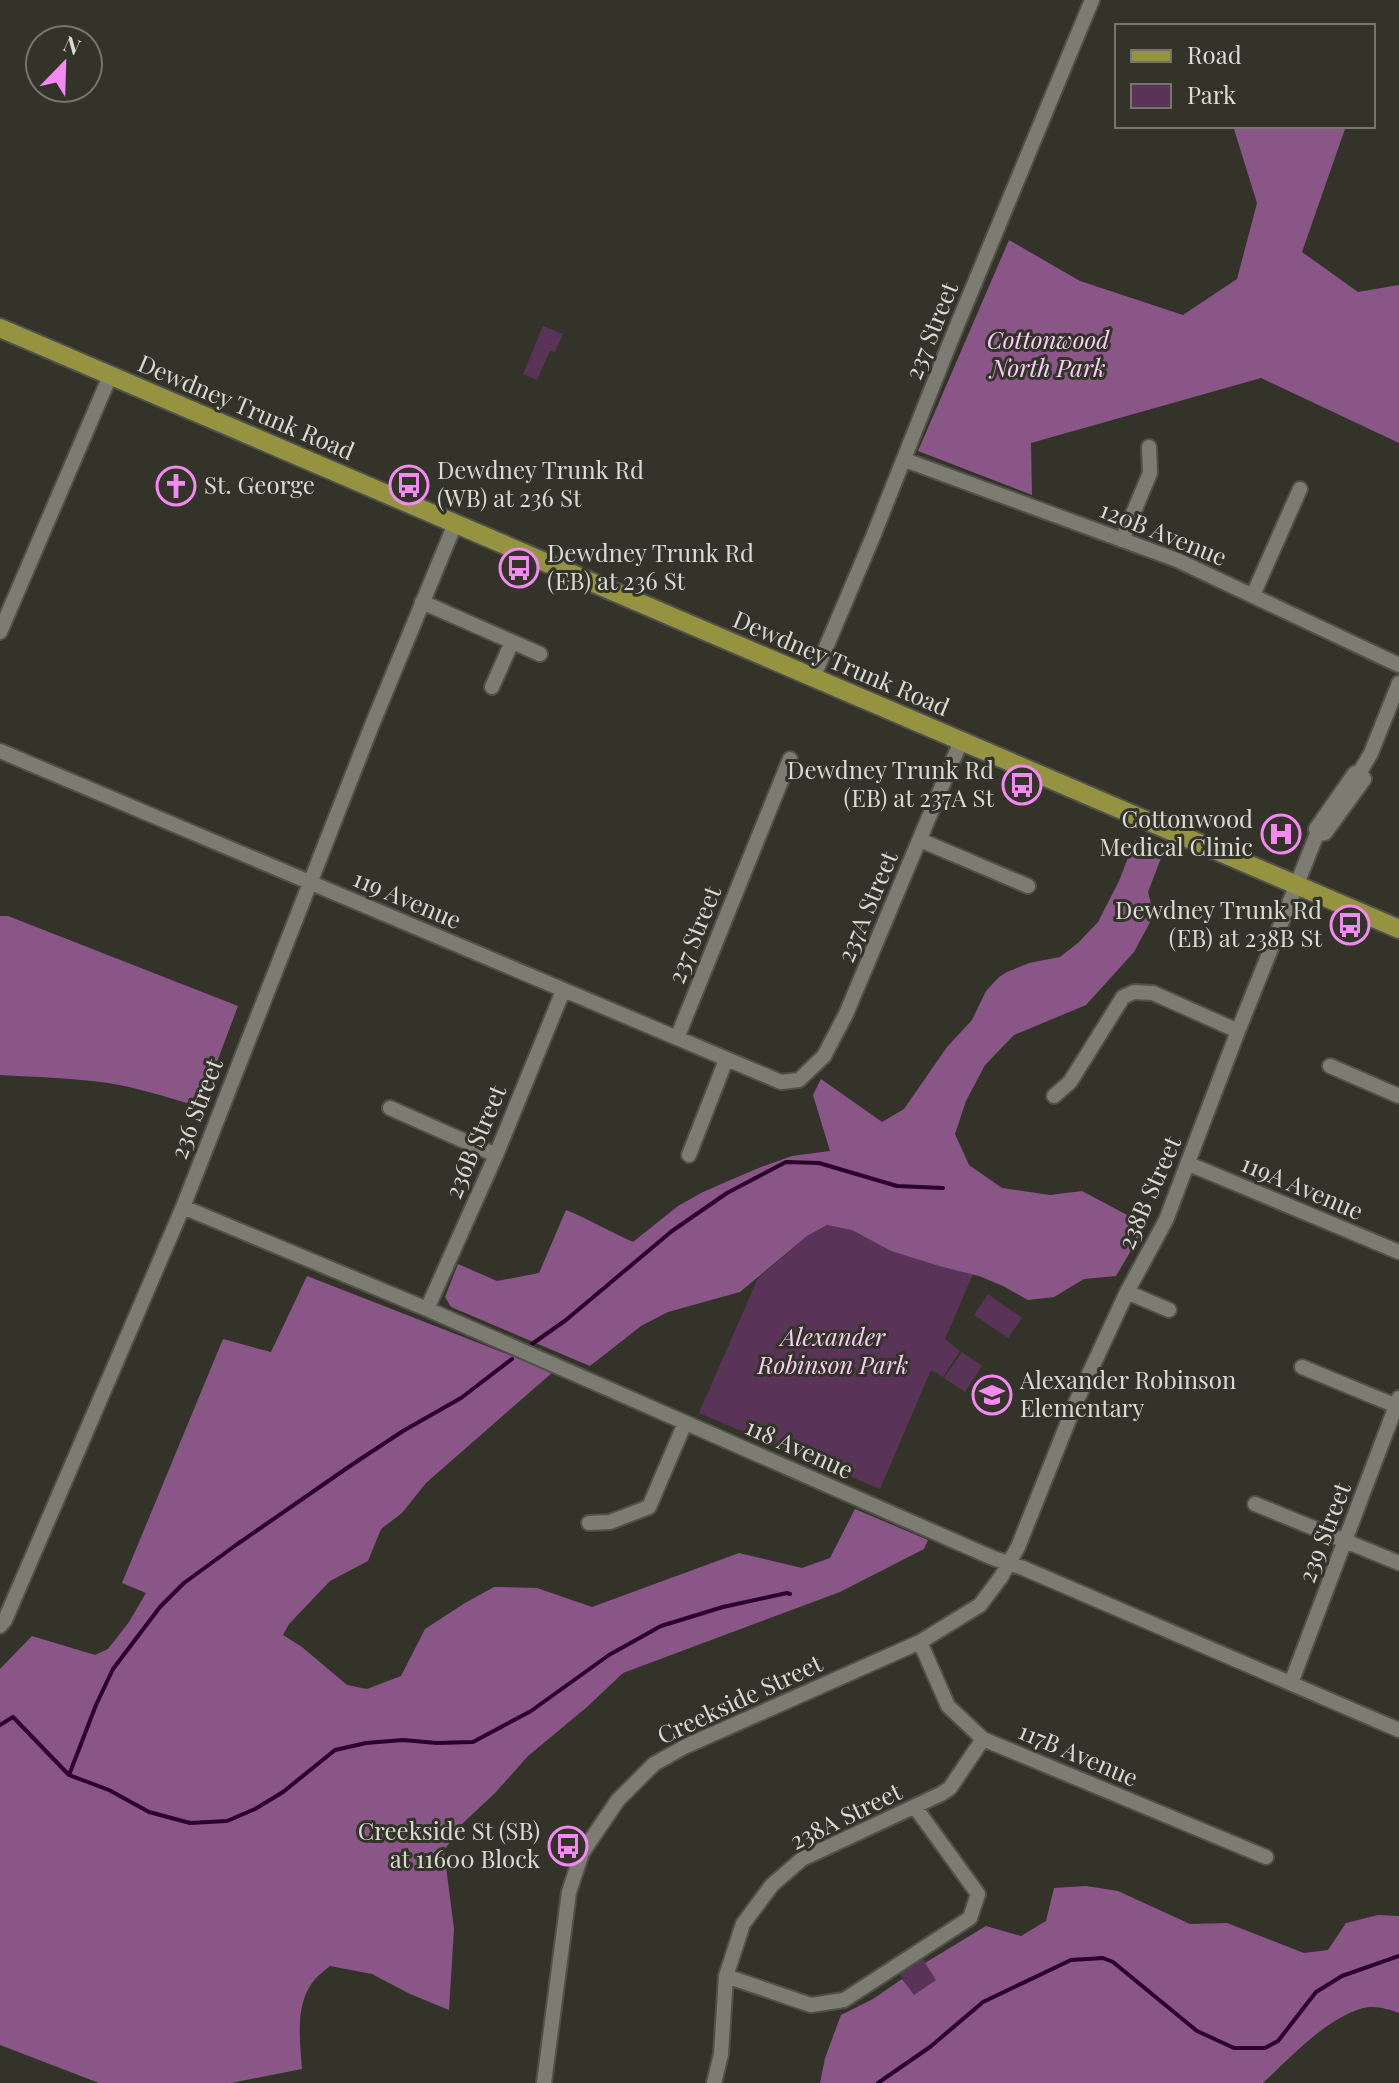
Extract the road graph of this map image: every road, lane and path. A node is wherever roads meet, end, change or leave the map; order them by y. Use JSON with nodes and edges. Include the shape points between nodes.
{"nodes":[{"id":1,"x":1092,"y":0,"type":"edge"},
{"id":2,"x":0,"y":328,"type":"edge"},
{"id":3,"x":110,"y":376,"type":"junction"},
{"id":4,"x":1149,"y":447,"type":"dead end"},
{"id":5,"x":905,"y":460,"type":"junction"},
{"id":6,"x":1300,"y":489,"type":"dead end"},
{"id":7,"x":455,"y":524,"type":"junction"},
{"id":8,"x":1122,"y":540,"type":"junction"},
{"id":9,"x":1253,"y":595,"type":"junction"},
{"id":10,"x":422,"y":602,"type":"junction"},
{"id":11,"x":0,"y":632,"type":"edge"},
{"id":12,"x":512,"y":642,"type":"junction"},
{"id":13,"x":540,"y":654,"type":"dead end"},
{"id":14,"x":1399,"y":665,"type":"edge"},
{"id":15,"x":813,"y":678,"type":"junction"},
{"id":16,"x":1399,"y":683,"type":"edge"},
{"id":17,"x":492,"y":687,"type":"dead end"},
{"id":18,"x":961,"y":741,"type":"junction"},
{"id":19,"x":0,"y":751,"type":"edge"},
{"id":20,"x":790,"y":759,"type":"dead end"},
{"id":21,"x":920,"y":840,"type":"junction"},
{"id":22,"x":310,"y":883,"type":"junction"},
{"id":23,"x":1296,"y":884,"type":"junction"},
{"id":24,"x":1028,"y":886,"type":"dead end"},
{"id":25,"x":1399,"y":929,"type":"edge"},
{"id":26,"x":563,"y":991,"type":"junction"},
{"id":27,"x":1238,"y":1031,"type":"junction"},
{"id":28,"x":677,"y":1038,"type":"junction"},
{"id":29,"x":726,"y":1060,"type":"junction"},
{"id":30,"x":1330,"y":1066,"type":"dead end"},
{"id":31,"x":799,"y":1080,"type":"joint"},
{"id":32,"x":1054,"y":1096,"type":"dead end"},
{"id":33,"x":1399,"y":1096,"type":"edge"},
{"id":34,"x":390,"y":1108,"type":"dead end"},
{"id":35,"x":496,"y":1155,"type":"junction"},
{"id":36,"x":689,"y":1155,"type":"dead end"},
{"id":37,"x":1189,"y":1164,"type":"junction"},
{"id":38,"x":183,"y":1207,"type":"junction"},
{"id":39,"x":1399,"y":1252,"type":"edge"},
{"id":40,"x":1127,"y":1292,"type":"junction"},
{"id":41,"x":427,"y":1309,"type":"junction"},
{"id":42,"x":1169,"y":1310,"type":"dead end"},
{"id":43,"x":1302,"y":1367,"type":"dead end"},
{"id":44,"x":1398,"y":1403,"type":"edge"},
{"id":45,"x":685,"y":1423,"type":"junction"},
{"id":46,"x":1255,"y":1504,"type":"dead end"},
{"id":47,"x":589,"y":1523,"type":"dead end"},
{"id":48,"x":1346,"y":1540,"type":"junction"},
{"id":49,"x":1399,"y":1563,"type":"edge"},
{"id":50,"x":1010,"y":1564,"type":"junction"},
{"id":51,"x":0,"y":1626,"type":"edge"},
{"id":52,"x":920,"y":1642,"type":"junction"},
{"id":53,"x":1291,"y":1683,"type":"junction"},
{"id":54,"x":1399,"y":1730,"type":"edge"},
{"id":55,"x":983,"y":1739,"type":"junction"},
{"id":56,"x":915,"y":1807,"type":"junction"},
{"id":57,"x":1266,"y":1857,"type":"dead end"},
{"id":58,"x":726,"y":1976,"type":"junction"},
{"id":59,"x":544,"y":2083,"type":"edge"},
{"id":60,"x":714,"y":2083,"type":"edge"}],
"edges":[{"from":1,"to":5,"type":"street","name":"237 Street"},
{"from":2,"to":3,"type":"main road","name":"Dewdney Trunk Road"},
{"from":3,"to":7,"type":"main road","name":"Dewdney Trunk Road"},
{"from":3,"to":11,"type":"street"},
{"from":4,"to":8,"type":"street","via":[[1150,473]]},
{"from":5,"to":8,"type":"street","name":"120B Avenue"},
{"from":5,"to":15,"type":"street","name":"237 Street"},
{"from":6,"to":9,"type":"street"},
{"from":7,"to":10,"type":"street","name":"236 Street"},
{"from":7,"to":15,"type":"main road","name":"Dewdney Trunk Road"},
{"from":8,"to":9,"type":"street","name":"120B Avenue"},
{"from":9,"to":14,"type":"street","name":"120B Avenue"},
{"from":10,"to":12,"type":"street"},
{"from":10,"to":22,"type":"street","name":"236 Street"},
{"from":12,"to":13,"type":"street"},
{"from":12,"to":17,"type":"street"},
{"from":15,"to":18,"type":"main road","name":"Dewdney Trunk Road"},
{"from":16,"to":23,"type":"street","name":"238B Street","via":[[1371,753],[1316,829]]},
{"from":18,"to":21,"type":"street","name":"237A Street"},
{"from":18,"to":23,"type":"main road","name":"Dewdney Trunk Road"},
{"from":19,"to":22,"type":"street","name":"119 Avenue"},
{"from":20,"to":28,"type":"street","name":"237 Street"},
{"from":21,"to":24,"type":"street"},
{"from":21,"to":31,"type":"street","name":"237A Street","via":[[846,1014],[824,1056]]},
{"from":22,"to":26,"type":"street","name":"119 Avenue"},
{"from":22,"to":38,"type":"street","name":"236 Street"},
{"from":23,"to":25,"type":"main road","name":"Dewdney Trunk Road"},
{"from":23,"to":27,"type":"street","name":"238B Street"},
{"from":26,"to":28,"type":"street","name":"119 Avenue"},
{"from":26,"to":35,"type":"street","name":"236B Street"},
{"from":27,"to":32,"type":"street","via":[[1153,993],[1134,992],[1123,997],[1070,1082]]},
{"from":27,"to":37,"type":"street","name":"238B Street"},
{"from":28,"to":29,"type":"street","name":"119 Avenue"},
{"from":29,"to":31,"type":"street","name":"119 Avenue","via":[[781,1082]]},
{"from":29,"to":36,"type":"street"},
{"from":30,"to":33,"type":"street"},
{"from":34,"to":35,"type":"street"},
{"from":35,"to":41,"type":"street","name":"236B Street"},
{"from":37,"to":39,"type":"street","name":"119A Avenue"},
{"from":37,"to":40,"type":"street","name":"238B Street"},
{"from":38,"to":41,"type":"street","name":"118 Avenue"},
{"from":38,"to":51,"type":"street","name":"236 Street"},
{"from":40,"to":42,"type":"street"},
{"from":40,"to":50,"type":"street","name":"238B Street"},
{"from":41,"to":45,"type":"street","name":"118 Avenue"},
{"from":43,"to":44,"type":"street"},
{"from":44,"to":48,"type":"street","name":"239 Street"},
{"from":45,"to":47,"type":"street","via":[[649,1507],[610,1522]]},
{"from":45,"to":50,"type":"street","name":"118 Avenue"},
{"from":46,"to":48,"type":"street"},
{"from":48,"to":49,"type":"street"},
{"from":48,"to":53,"type":"street","name":"239 Street"},
{"from":50,"to":52,"type":"street","name":"Creekside Street","via":[[980,1605]]},
{"from":50,"to":53,"type":"street","name":"118 Avenue"},
{"from":52,"to":55,"type":"street","name":"117B Avenue","via":[[948,1706]]},
{"from":52,"to":59,"type":"street","name":"Creekside Street","via":[[686,1746],[654,1764],[618,1800],[582,1853],[569,1892]]},
{"from":53,"to":54,"type":"street","name":"118 Avenue"},
{"from":55,"to":56,"type":"street","name":"238A Street","via":[[950,1788]]},
{"from":55,"to":57,"type":"street","name":"117B Avenue"},
{"from":56,"to":58,"type":"street","name":"238A Street","via":[[802,1859],[772,1885],[743,1924]]},
{"from":56,"to":58,"type":"street","via":[[978,1894],[970,1918],[844,2000],[811,2005]]},
{"from":58,"to":60,"type":"street","name":"238A Street"}]}
